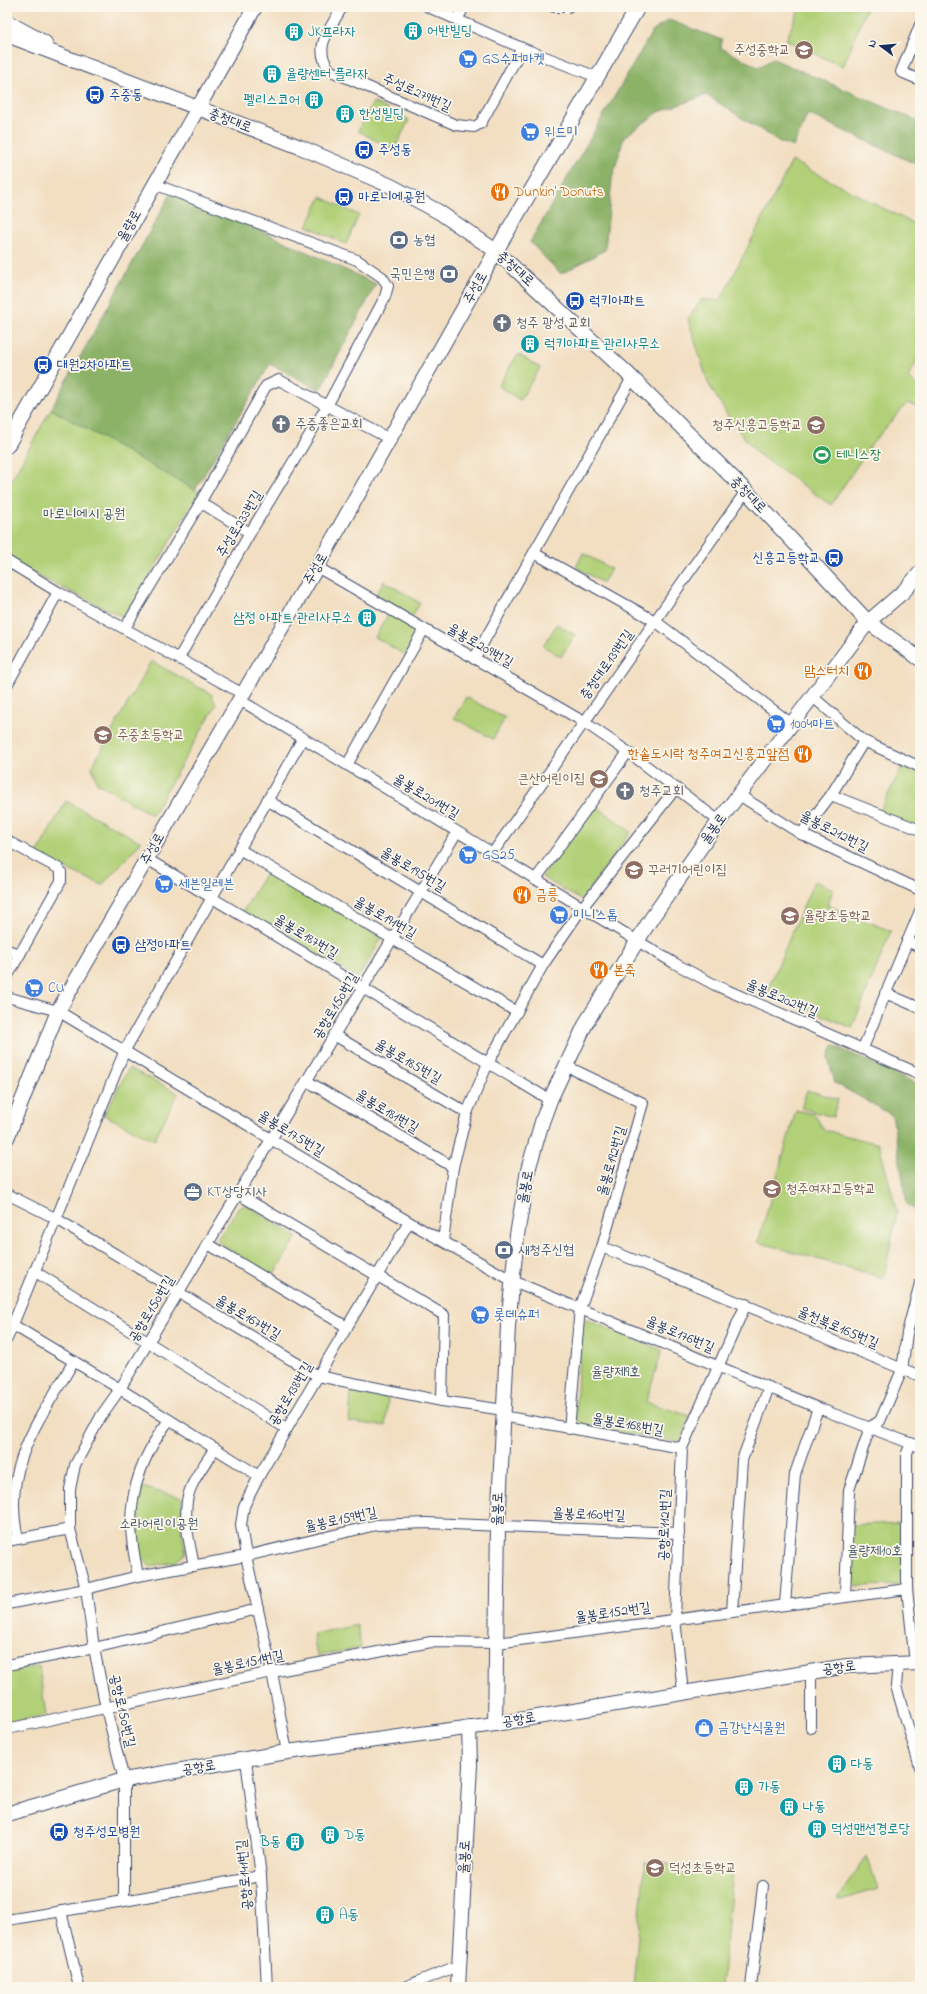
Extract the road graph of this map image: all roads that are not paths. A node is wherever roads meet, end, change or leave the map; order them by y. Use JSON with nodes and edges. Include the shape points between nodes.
{"nodes":[{"id":1,"x":255,"y":7,"type":"edge"},
{"id":2,"x":342,"y":7,"type":"edge"},
{"id":3,"x":428,"y":7,"type":"edge"},
{"id":4,"x":464,"y":7,"type":"edge"},
{"id":5,"x":554,"y":7,"type":"edge"},
{"id":6,"x":568,"y":7,"type":"edge"},
{"id":7,"x":638,"y":7,"type":"edge"},
{"id":8,"x":457,"y":20,"type":"junction"},
{"id":9,"x":7,"y":22,"type":"edge"},
{"id":10,"x":920,"y":24,"type":"edge"},
{"id":11,"x":7,"y":35,"type":"edge"},
{"id":12,"x":7,"y":44,"type":"edge"},
{"id":13,"x":522,"y":48,"type":"junction"},
{"id":14,"x":80,"y":64,"type":"junction"},
{"id":15,"x":597,"y":77,"type":"junction"},
{"id":16,"x":920,"y":80,"type":"edge"},
{"id":17,"x":197,"y":108,"type":"junction"},
{"id":18,"x":154,"y":184,"type":"junction"},
{"id":19,"x":496,"y":251,"type":"junction"},
{"id":20,"x":632,"y":378,"type":"junction"},
{"id":21,"x":327,"y":406,"type":"junction"},
{"id":22,"x":390,"y":439,"type":"junction"},
{"id":23,"x":7,"y":446,"type":"edge"},
{"id":24,"x":746,"y":491,"type":"junction"},
{"id":25,"x":200,"y":502,"type":"junction"},
{"id":26,"x":250,"y":533,"type":"junction"},
{"id":27,"x":534,"y":553,"type":"junction"},
{"id":28,"x":7,"y":562,"type":"edge"},
{"id":29,"x":317,"y":567,"type":"junction"},
{"id":30,"x":920,"y":573,"type":"edge"},
{"id":31,"x":58,"y":592,"type":"junction"},
{"id":32,"x":655,"y":621,"type":"junction"},
{"id":33,"x":868,"y":622,"type":"junction"},
{"id":34,"x":125,"y":628,"type":"junction"},
{"id":35,"x":424,"y":629,"type":"junction"},
{"id":36,"x":179,"y":658,"type":"junction"},
{"id":37,"x":474,"y":659,"type":"junction"},
{"id":38,"x":920,"y":659,"type":"edge"},
{"id":39,"x":7,"y":685,"type":"edge"},
{"id":40,"x":242,"y":697,"type":"junction"},
{"id":41,"x":813,"y":697,"type":"junction"},
{"id":42,"x":584,"y":722,"type":"junction"},
{"id":43,"x":792,"y":724,"type":"junction"},
{"id":44,"x":302,"y":738,"type":"junction"},
{"id":45,"x":864,"y":741,"type":"junction"},
{"id":46,"x":628,"y":752,"type":"junction"},
{"id":47,"x":347,"y":765,"type":"junction"},
{"id":48,"x":920,"y":767,"type":"edge"},
{"id":49,"x":676,"y":788,"type":"junction"},
{"id":50,"x":831,"y":794,"type":"junction"},
{"id":51,"x":739,"y":795,"type":"junction"},
{"id":52,"x":268,"y":800,"type":"junction"},
{"id":53,"x":719,"y":821,"type":"junction"},
{"id":54,"x":920,"y":830,"type":"edge"},
{"id":55,"x":457,"y":832,"type":"junction"},
{"id":56,"x":801,"y":834,"type":"junction"},
{"id":57,"x":7,"y":841,"type":"edge"},
{"id":58,"x":239,"y":849,"type":"junction"},
{"id":59,"x":492,"y":854,"type":"junction"},
{"id":60,"x":147,"y":859,"type":"junction"},
{"id":61,"x":535,"y":880,"type":"junction"},
{"id":62,"x":920,"y":890,"type":"edge"},
{"id":63,"x":421,"y":892,"type":"junction"},
{"id":64,"x":212,"y":898,"type":"junction"},
{"id":65,"x":582,"y":908,"type":"junction"},
{"id":66,"x":920,"y":912,"type":"edge"},
{"id":67,"x":392,"y":939,"type":"junction"},
{"id":68,"x":907,"y":941,"type":"junction"},
{"id":69,"x":637,"y":942,"type":"junction"},
{"id":70,"x":920,"y":947,"type":"edge"},
{"id":71,"x":7,"y":950,"type":"edge"},
{"id":72,"x":20,"y":954,"type":"junction"},
{"id":73,"x":544,"y":965,"type":"junction"},
{"id":74,"x":7,"y":977,"type":"edge"},
{"id":75,"x":363,"y":988,"type":"junction"},
{"id":76,"x":885,"y":993,"type":"junction"},
{"id":77,"x":7,"y":998,"type":"edge"},
{"id":78,"x":920,"y":1008,"type":"edge"},
{"id":79,"x":58,"y":1011,"type":"junction"},
{"id":80,"x":517,"y":1012,"type":"junction"},
{"id":81,"x":334,"y":1036,"type":"junction"},
{"id":82,"x":863,"y":1048,"type":"junction"},
{"id":83,"x":125,"y":1050,"type":"junction"},
{"id":84,"x":488,"y":1063,"type":"junction"},
{"id":85,"x":566,"y":1066,"type":"junction"},
{"id":86,"x":920,"y":1074,"type":"edge"},
{"id":87,"x":307,"y":1081,"type":"junction"},
{"id":88,"x":550,"y":1100,"type":"junction"},
{"id":89,"x":467,"y":1113,"type":"junction"},
{"id":90,"x":7,"y":1138,"type":"edge"},
{"id":91,"x":272,"y":1139,"type":"junction"},
{"id":92,"x":453,"y":1168,"type":"junction"},
{"id":93,"x":7,"y":1194,"type":"edge"},
{"id":94,"x":238,"y":1194,"type":"junction"},
{"id":95,"x":55,"y":1218,"type":"junction"},
{"id":96,"x":409,"y":1222,"type":"junction"},
{"id":97,"x":444,"y":1241,"type":"junction"},
{"id":98,"x":208,"y":1244,"type":"junction"},
{"id":99,"x":602,"y":1247,"type":"junction"},
{"id":100,"x":34,"y":1271,"type":"junction"},
{"id":101,"x":377,"y":1276,"type":"junction"},
{"id":102,"x":511,"y":1280,"type":"junction"},
{"id":103,"x":920,"y":1283,"type":"edge"},
{"id":104,"x":178,"y":1294,"type":"junction"},
{"id":105,"x":746,"y":1304,"type":"junction"},
{"id":106,"x":580,"y":1308,"type":"junction"},
{"id":107,"x":12,"y":1325,"type":"junction"},
{"id":108,"x":347,"y":1327,"type":"junction"},
{"id":109,"x":7,"y":1339,"type":"edge"},
{"id":110,"x":148,"y":1342,"type":"junction"},
{"id":111,"x":74,"y":1361,"type":"junction"},
{"id":112,"x":719,"y":1366,"type":"junction"},
{"id":113,"x":902,"y":1370,"type":"junction"},
{"id":114,"x":318,"y":1376,"type":"junction"},
{"id":115,"x":920,"y":1376,"type":"edge"},
{"id":116,"x":770,"y":1387,"type":"junction"},
{"id":117,"x":120,"y":1389,"type":"junction"},
{"id":118,"x":442,"y":1401,"type":"junction"},
{"id":119,"x":818,"y":1408,"type":"junction"},
{"id":120,"x":503,"y":1413,"type":"junction"},
{"id":121,"x":169,"y":1420,"type":"junction"},
{"id":122,"x":870,"y":1427,"type":"junction"},
{"id":123,"x":287,"y":1429,"type":"junction"},
{"id":124,"x":569,"y":1429,"type":"junction"},
{"id":125,"x":915,"y":1445,"type":"edge"},
{"id":126,"x":215,"y":1448,"type":"junction"},
{"id":127,"x":682,"y":1448,"type":"junction"},
{"id":128,"x":259,"y":1476,"type":"junction"},
{"id":129,"x":498,"y":1526,"type":"junction"},
{"id":130,"x":70,"y":1529,"type":"junction"},
{"id":131,"x":679,"y":1533,"type":"junction"},
{"id":132,"x":18,"y":1539,"type":"junction"},
{"id":133,"x":7,"y":1542,"type":"edge"},
{"id":134,"x":246,"y":1556,"type":"junction"},
{"id":135,"x":194,"y":1566,"type":"junction"},
{"id":136,"x":138,"y":1576,"type":"junction"},
{"id":137,"x":86,"y":1589,"type":"junction"},
{"id":138,"x":907,"y":1589,"type":"junction"},
{"id":139,"x":845,"y":1597,"type":"junction"},
{"id":140,"x":7,"y":1604,"type":"edge"},
{"id":141,"x":785,"y":1605,"type":"junction"},
{"id":142,"x":258,"y":1609,"type":"junction"},
{"id":143,"x":732,"y":1612,"type":"junction"},
{"id":144,"x":675,"y":1619,"type":"junction"},
{"id":145,"x":497,"y":1643,"type":"junction"},
{"id":146,"x":94,"y":1648,"type":"junction"},
{"id":147,"x":898,"y":1663,"type":"junction"},
{"id":148,"x":917,"y":1663,"type":"edge"},
{"id":149,"x":7,"y":1665,"type":"edge"},
{"id":150,"x":272,"y":1672,"type":"junction"},
{"id":151,"x":811,"y":1672,"type":"junction"},
{"id":152,"x":683,"y":1692,"type":"junction"},
{"id":153,"x":106,"y":1708,"type":"junction"},
{"id":154,"x":495,"y":1724,"type":"junction"},
{"id":155,"x":469,"y":1727,"type":"junction"},
{"id":156,"x":811,"y":1728,"type":"dead end"},
{"id":157,"x":7,"y":1729,"type":"edge"},
{"id":158,"x":287,"y":1752,"type":"junction"},
{"id":159,"x":246,"y":1760,"type":"junction"},
{"id":160,"x":920,"y":1766,"type":"edge"},
{"id":161,"x":124,"y":1780,"type":"junction"},
{"id":162,"x":7,"y":1814,"type":"edge"},
{"id":163,"x":261,"y":1876,"type":"junction"},
{"id":164,"x":763,"y":1886,"type":"dead end"},
{"id":165,"x":124,"y":1901,"type":"junction"},
{"id":166,"x":61,"y":1911,"type":"junction"},
{"id":167,"x":7,"y":1920,"type":"edge"},
{"id":168,"x":460,"y":1965,"type":"junction"},
{"id":169,"x":79,"y":1987,"type":"edge"},
{"id":170,"x":267,"y":1987,"type":"edge"},
{"id":171,"x":404,"y":1987,"type":"edge"},
{"id":172,"x":458,"y":1987,"type":"edge"},
{"id":173,"x":751,"y":1987,"type":"edge"}],
"edges":[{"from":1,"to":17,"type":"street","name":"율량로"},
{"from":2,"to":13,"type":"street","name":"주성로279번길","via":[[322,43],[321,54],[331,71],[456,125],[470,127],[481,123]]},
{"from":3,"to":8,"type":"street"},
{"from":4,"to":8,"type":"street"},
{"from":5,"to":6,"type":"street"},
{"from":7,"to":15,"type":"street","name":"주성로"},
{"from":8,"to":13,"type":"street"},
{"from":9,"to":14,"type":"street"},
{"from":10,"to":16,"type":"street","via":[[901,72]]},
{"from":11,"to":14,"type":"street","name":"충청대로"},
{"from":12,"to":14,"type":"street"},
{"from":13,"to":15,"type":"street"},
{"from":14,"to":17,"type":"street","name":"충청대로"},
{"from":15,"to":19,"type":"street","name":"주성로"},
{"from":17,"to":18,"type":"street","name":"율량로"},
{"from":17,"to":19,"type":"street","name":"충청대로","via":[[391,186],[439,212]]},
{"from":18,"to":21,"type":"street","name":"주성로233번길","via":[[357,260],[382,277],[388,286],[385,297]]},
{"from":18,"to":23,"type":"street","name":"율량로"},
{"from":19,"to":20,"type":"street","name":"충청대로"},
{"from":19,"to":22,"type":"street","name":"주성로"},
{"from":20,"to":24,"type":"street","name":"충청대로"},
{"from":20,"to":27,"type":"street"},
{"from":21,"to":22,"type":"street"},
{"from":21,"to":25,"type":"street","via":[[279,380],[266,386]]},
{"from":21,"to":26,"type":"street","name":"주성로233번길"},
{"from":22,"to":29,"type":"street","name":"주성로"},
{"from":24,"to":32,"type":"street","name":"충청대로139번길"},
{"from":24,"to":33,"type":"street","name":"충청대로"},
{"from":25,"to":26,"type":"street"},
{"from":25,"to":34,"type":"street"},
{"from":26,"to":36,"type":"street","name":"주성로233번길"},
{"from":27,"to":32,"type":"street"},
{"from":27,"to":37,"type":"street"},
{"from":28,"to":31,"type":"street"},
{"from":29,"to":35,"type":"street","name":"율봉로209번길"},
{"from":29,"to":40,"type":"street","name":"주성로"},
{"from":30,"to":33,"type":"street","name":"율봉로","via":[[904,591]]},
{"from":31,"to":34,"type":"street"},
{"from":31,"to":39,"type":"street"},
{"from":32,"to":42,"type":"street","name":"충청대로139번길"},
{"from":32,"to":43,"type":"street"},
{"from":33,"to":38,"type":"street","name":"충청대로"},
{"from":33,"to":41,"type":"street","name":"율봉로"},
{"from":34,"to":36,"type":"street"},
{"from":35,"to":37,"type":"street","name":"율봉로209번길"},
{"from":35,"to":47,"type":"street"},
{"from":36,"to":40,"type":"street"},
{"from":37,"to":42,"type":"street","name":"율봉로209번길"},
{"from":40,"to":44,"type":"street","name":"율봉로201번길"},
{"from":40,"to":60,"type":"street","name":"주성로"},
{"from":41,"to":43,"type":"street","name":"율봉로"},
{"from":41,"to":45,"type":"street"},
{"from":42,"to":46,"type":"street","name":"율봉로209번길"},
{"from":42,"to":59,"type":"street","name":"충청대로139번길"},
{"from":43,"to":51,"type":"street","name":"율봉로"},
{"from":44,"to":47,"type":"street","name":"율봉로201번길"},
{"from":44,"to":52,"type":"street"},
{"from":45,"to":48,"type":"street"},
{"from":45,"to":50,"type":"street"},
{"from":46,"to":49,"type":"street","name":"율봉로209번길"},
{"from":46,"to":61,"type":"street"},
{"from":47,"to":55,"type":"street","name":"율봉로201번길"},
{"from":49,"to":53,"type":"street","name":"율봉로209번길"},
{"from":49,"to":65,"type":"street"},
{"from":50,"to":54,"type":"street"},
{"from":50,"to":56,"type":"street"},
{"from":51,"to":53,"type":"street","name":"율봉로"},
{"from":51,"to":56,"type":"street","name":"율봉로212번길"},
{"from":52,"to":58,"type":"street"},
{"from":52,"to":63,"type":"street","name":"율봉로195번길"},
{"from":53,"to":69,"type":"street","name":"율봉로"},
{"from":55,"to":59,"type":"street","name":"율봉로201번길"},
{"from":55,"to":63,"type":"street","name":"공항로150번길"},
{"from":56,"to":62,"type":"street","name":"율봉로212번길"},
{"from":57,"to":72,"type":"street","via":[[52,864],[61,872],[61,881]]},
{"from":58,"to":64,"type":"street"},
{"from":58,"to":67,"type":"street","name":"율봉로191번길"},
{"from":59,"to":61,"type":"street","name":"율봉로201번길"},
{"from":60,"to":64,"type":"street","name":"율봉로187번길"},
{"from":60,"to":79,"type":"street","name":"주성로"},
{"from":61,"to":65,"type":"street","name":"율봉로201번길"},
{"from":63,"to":67,"type":"street","name":"공항로150번길"},
{"from":63,"to":73,"type":"street","name":"율봉로195번길"},
{"from":64,"to":75,"type":"street","name":"율봉로187번길"},
{"from":64,"to":83,"type":"street"},
{"from":65,"to":69,"type":"street","name":"율봉로201번길"},
{"from":65,"to":73,"type":"street"},
{"from":66,"to":68,"type":"street"},
{"from":67,"to":75,"type":"street","name":"공항로150번길"},
{"from":67,"to":80,"type":"street","name":"율봉로191번길"},
{"from":68,"to":70,"type":"street"},
{"from":68,"to":76,"type":"street"},
{"from":69,"to":82,"type":"street","name":"율봉로202번길","via":[[715,985]]},
{"from":69,"to":85,"type":"street","name":"율봉로","via":[[587,1021]]},
{"from":71,"to":72,"type":"street"},
{"from":72,"to":74,"type":"street"},
{"from":73,"to":80,"type":"street"},
{"from":75,"to":81,"type":"street","name":"공항로150번길"},
{"from":75,"to":84,"type":"street","name":"율봉로187번길"},
{"from":76,"to":78,"type":"street"},
{"from":76,"to":82,"type":"street"},
{"from":77,"to":79,"type":"street","name":"율봉로175번길"},
{"from":79,"to":83,"type":"street","name":"율봉로175번길"},
{"from":79,"to":90,"type":"street","name":"주성로"},
{"from":80,"to":84,"type":"street"},
{"from":81,"to":87,"type":"street","name":"공항로150번길"},
{"from":81,"to":89,"type":"street","name":"율봉로185번길"},
{"from":82,"to":86,"type":"street","name":"율봉로202번길"},
{"from":83,"to":91,"type":"street","name":"율봉로175번길"},
{"from":83,"to":95,"type":"street"},
{"from":84,"to":88,"type":"street","name":"율봉로187번길"},
{"from":84,"to":89,"type":"street"},
{"from":85,"to":88,"type":"street","name":"율봉로"},
{"from":85,"to":99,"type":"street","name":"율봉로192번길","via":[[643,1103]]},
{"from":87,"to":91,"type":"street","name":"공항로150번길"},
{"from":87,"to":92,"type":"street","name":"율봉로181번길"},
{"from":88,"to":102,"type":"street","name":"율봉로","via":[[528,1170]]},
{"from":89,"to":92,"type":"street"},
{"from":91,"to":94,"type":"street","name":"공항로150번길"},
{"from":91,"to":96,"type":"street","name":"율봉로175번길"},
{"from":92,"to":97,"type":"street"},
{"from":93,"to":95,"type":"street","name":"율봉로167번길"},
{"from":94,"to":98,"type":"street","name":"공항로150번길"},
{"from":94,"to":101,"type":"street"},
{"from":95,"to":100,"type":"street"},
{"from":95,"to":104,"type":"street","name":"율봉로167번길"},
{"from":96,"to":97,"type":"street","name":"율봉로175번길"},
{"from":96,"to":101,"type":"street","name":"공항로138번길"},
{"from":97,"to":102,"type":"street","name":"율봉로175번길"},
{"from":98,"to":104,"type":"street","name":"공항로150번길"},
{"from":98,"to":108,"type":"street"},
{"from":99,"to":105,"type":"street","name":"율천북로165번길"},
{"from":99,"to":106,"type":"street","name":"율봉로192번길"},
{"from":100,"to":107,"type":"street"},
{"from":100,"to":110,"type":"street"},
{"from":101,"to":108,"type":"street","name":"공항로138번길"},
{"from":101,"to":118,"type":"street","via":[[444,1315]]},
{"from":102,"to":106,"type":"street","name":"율봉로176번길"},
{"from":102,"to":120,"type":"street","name":"율봉로"},
{"from":103,"to":113,"type":"street","via":[[907,1333]]},
{"from":104,"to":110,"type":"street","name":"공항로150번길"},
{"from":104,"to":114,"type":"street","name":"율봉로167번길"},
{"from":105,"to":112,"type":"street"},
{"from":105,"to":113,"type":"street","name":"율천북로165번길"},
{"from":106,"to":112,"type":"street","name":"율봉로176번길"},
{"from":106,"to":124,"type":"street"},
{"from":107,"to":109,"type":"street"},
{"from":107,"to":111,"type":"street"},
{"from":108,"to":114,"type":"street","name":"공항로138번길"},
{"from":110,"to":117,"type":"street","name":"공항로150번길"},
{"from":110,"to":123,"type":"street"},
{"from":111,"to":117,"type":"street"},
{"from":111,"to":132,"type":"street","via":[[28,1439],[18,1465],[13,1490],[13,1520]]},
{"from":112,"to":116,"type":"street","name":"율봉로176번길"},
{"from":112,"to":127,"type":"street","name":"공항로112번길"},
{"from":113,"to":115,"type":"street","name":"율천북로165번길"},
{"from":113,"to":122,"type":"street","via":[[880,1421]]},
{"from":114,"to":118,"type":"street","name":"율봉로167번길"},
{"from":114,"to":123,"type":"street","name":"공항로138번길"},
{"from":116,"to":119,"type":"street","name":"율봉로176번길"},
{"from":116,"to":143,"type":"street","via":[[742,1460]]},
{"from":117,"to":121,"type":"street"},
{"from":117,"to":130,"type":"street","name":"공항로150번길","via":[[75,1465],[70,1489]]},
{"from":118,"to":120,"type":"street","name":"율봉로167번길"},
{"from":119,"to":122,"type":"street","name":"율봉로176번길"},
{"from":119,"to":141,"type":"street","via":[[795,1474]]},
{"from":120,"to":124,"type":"street","name":"율봉로168번길"},
{"from":120,"to":129,"type":"street","name":"율봉로"},
{"from":121,"to":126,"type":"street"},
{"from":121,"to":136,"type":"street","via":[[145,1457],[134,1494],[131,1524]]},
{"from":122,"to":125,"type":"street","name":"율봉로176번길"},
{"from":122,"to":139,"type":"street","via":[[849,1490]]},
{"from":123,"to":128,"type":"street","name":"공항로138번길"},
{"from":124,"to":127,"type":"street","name":"율봉로168번길"},
{"from":125,"to":138,"type":"street","name":"율봉로176번길","via":[[907,1453]]},
{"from":126,"to":128,"type":"street"},
{"from":126,"to":135,"type":"street","via":[[198,1474],[188,1499],[186,1521]]},
{"from":127,"to":131,"type":"street","name":"공항로112번길"},
{"from":128,"to":134,"type":"street","name":"공항로138번길","via":[[244,1506],[241,1525]]},
{"from":129,"to":131,"type":"street","name":"율봉로160번길"},
{"from":129,"to":134,"type":"street","name":"율봉로159번길","via":[[427,1523],[376,1525]]},
{"from":129,"to":145,"type":"street","name":"율봉로"},
{"from":130,"to":132,"type":"street"},
{"from":130,"to":137,"type":"street","name":"공항로150번길"},
{"from":131,"to":144,"type":"street","name":"공항로112번길"},
{"from":132,"to":133,"type":"street"},
{"from":134,"to":135,"type":"street","name":"율봉로159번길"},
{"from":134,"to":142,"type":"street","name":"공항로138번길"},
{"from":135,"to":136,"type":"street","name":"율봉로159번길"},
{"from":136,"to":137,"type":"street","name":"율봉로159번길"},
{"from":137,"to":140,"type":"street","name":"율봉로159번길"},
{"from":137,"to":146,"type":"street","name":"공항로150번길"},
{"from":138,"to":139,"type":"street","name":"율봉로152번길"},
{"from":138,"to":148,"type":"street","name":"공항로"},
{"from":139,"to":141,"type":"street","name":"율봉로152번길"},
{"from":141,"to":143,"type":"street","name":"율봉로152번길"},
{"from":142,"to":146,"type":"street"},
{"from":142,"to":150,"type":"street","name":"공항로138번길"},
{"from":143,"to":144,"type":"street","name":"율봉로152번길"},
{"from":144,"to":145,"type":"street","name":"율봉로152번길"},
{"from":144,"to":152,"type":"street","name":"공항로112번길"},
{"from":145,"to":150,"type":"street","name":"율봉로151번길","via":[[431,1642]]},
{"from":145,"to":154,"type":"street","name":"율봉로"},
{"from":146,"to":149,"type":"street"},
{"from":146,"to":153,"type":"street","name":"공항로150번길"},
{"from":147,"to":148,"type":"street","name":"공항로"},
{"from":147,"to":151,"type":"street","name":"공항로","via":[[847,1666]]},
{"from":147,"to":160,"type":"street","via":[[896,1686]]},
{"from":150,"to":153,"type":"street","name":"율봉로151번길"},
{"from":150,"to":158,"type":"street","name":"공항로138번길"},
{"from":151,"to":152,"type":"street","name":"공항로"},
{"from":151,"to":156,"type":"street"},
{"from":152,"to":154,"type":"street","name":"공항로"},
{"from":153,"to":157,"type":"street","name":"율봉로151번길"},
{"from":153,"to":161,"type":"street","name":"공항로150번길"},
{"from":154,"to":155,"type":"street","name":"공항로"},
{"from":155,"to":158,"type":"street","name":"공항로"},
{"from":155,"to":168,"type":"street","name":"율봉로","via":[[470,1765]]},
{"from":158,"to":159,"type":"street","name":"공항로"},
{"from":159,"to":161,"type":"street","name":"공항로"},
{"from":159,"to":163,"type":"street","name":"공항로141번길"},
{"from":161,"to":162,"type":"street","name":"공항로"},
{"from":161,"to":165,"type":"street"},
{"from":163,"to":165,"type":"street"},
{"from":163,"to":170,"type":"street","name":"공항로141번길"},
{"from":164,"to":173,"type":"street"},
{"from":165,"to":166,"type":"street"},
{"from":166,"to":167,"type":"street"},
{"from":166,"to":169,"type":"street"},
{"from":168,"to":171,"type":"street"},
{"from":168,"to":172,"type":"street","name":"율봉로"}]}
